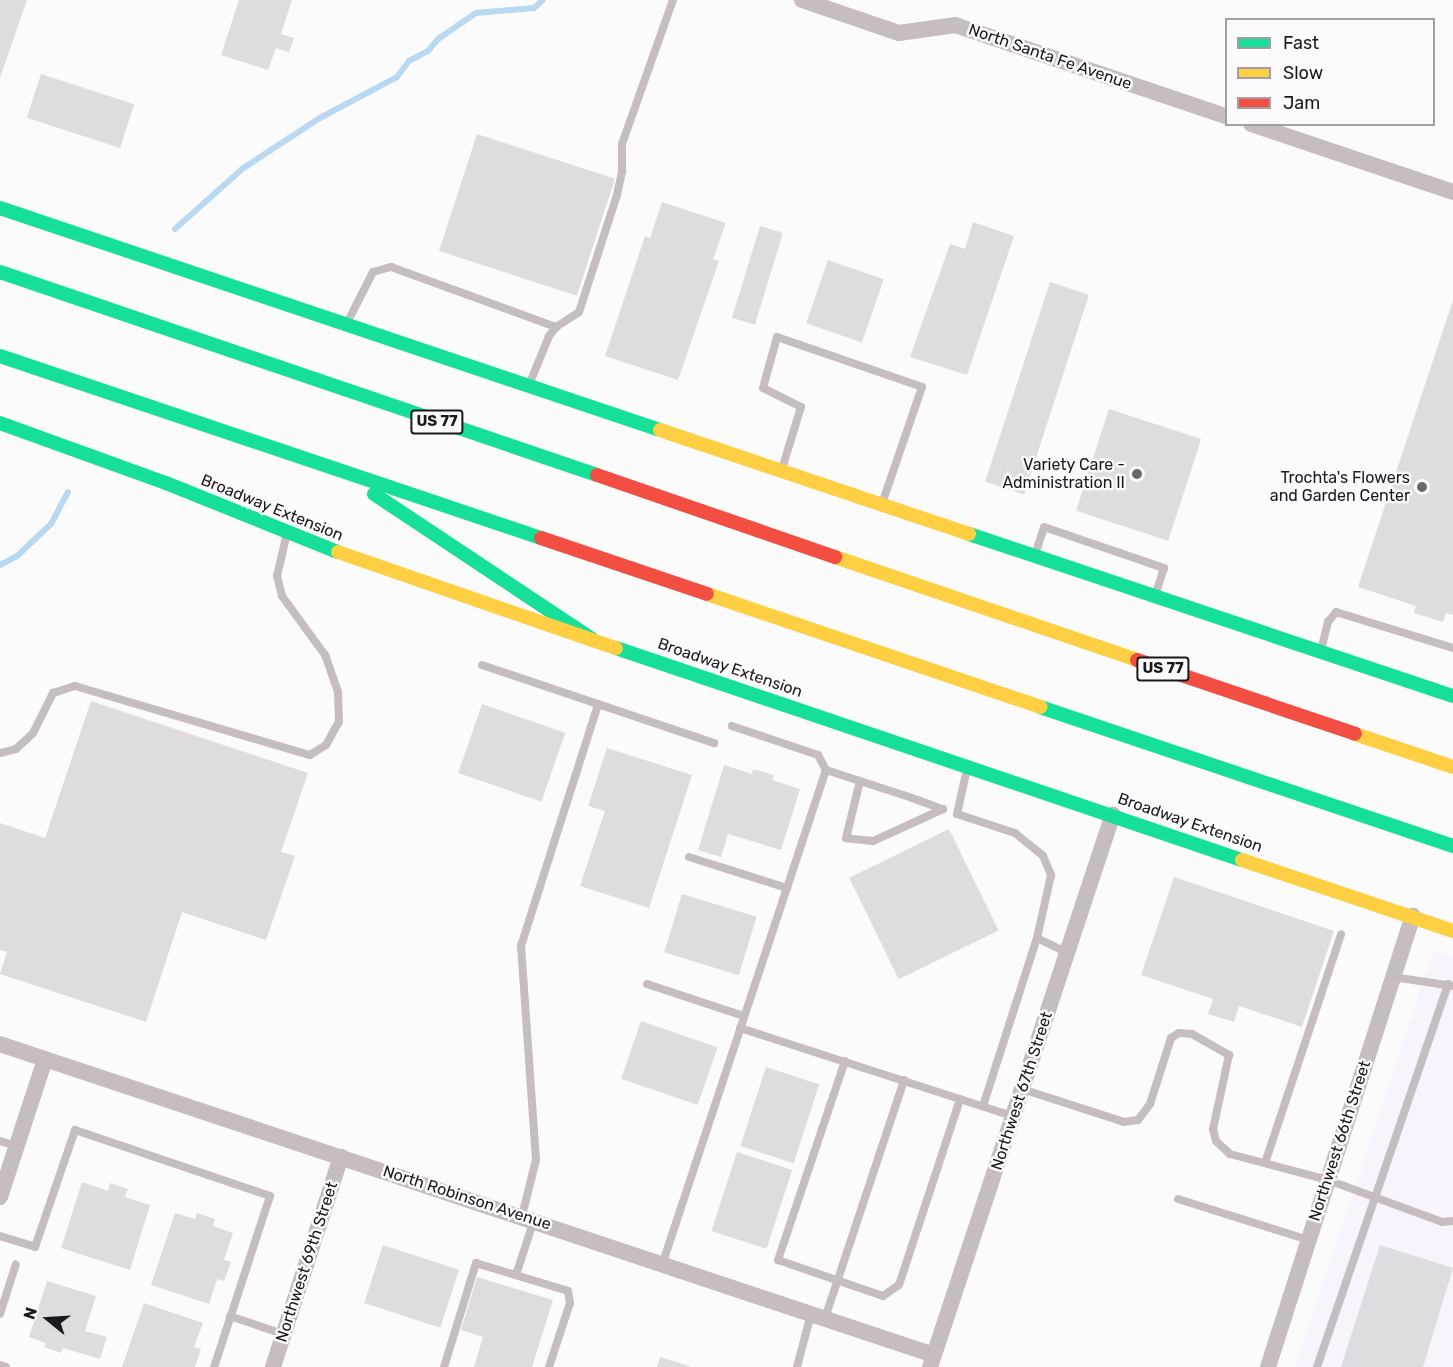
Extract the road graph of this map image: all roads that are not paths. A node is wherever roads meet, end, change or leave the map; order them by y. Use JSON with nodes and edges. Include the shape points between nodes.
{"nodes":[{"id":1,"x":673,"y":0,"type":"edge"},
{"id":2,"x":802,"y":0,"type":"edge"},
{"id":3,"x":1225,"y":115,"type":"edge"},
{"id":4,"x":1257,"y":126,"type":"edge"},
{"id":5,"x":1453,"y":192,"type":"edge"},
{"id":6,"x":0,"y":208,"type":"edge"},
{"id":7,"x":0,"y":272,"type":"edge"},
{"id":8,"x":347,"y":324,"type":"junction"},
{"id":9,"x":556,"y":327,"type":"junction"},
{"id":10,"x":0,"y":356,"type":"edge"},
{"id":11,"x":529,"y":385,"type":"junction"},
{"id":12,"x":0,"y":423,"type":"edge"},
{"id":13,"x":781,"y":470,"type":"junction"},
{"id":14,"x":341,"y":472,"type":"junction"},
{"id":15,"x":882,"y":504,"type":"junction"},
{"id":16,"x":287,"y":533,"type":"junction"},
{"id":17,"x":1035,"y":555,"type":"junction"},
{"id":18,"x":1155,"y":596,"type":"junction"},
{"id":19,"x":592,"y":639,"type":"junction"},
{"id":20,"x":1453,"y":648,"type":"edge"},
{"id":21,"x":1321,"y":651,"type":"junction"},
{"id":22,"x":482,"y":665,"type":"dead end"},
{"id":23,"x":1453,"y":696,"type":"edge"},
{"id":24,"x":598,"y":704,"type":"junction"},
{"id":25,"x":732,"y":726,"type":"dead end"},
{"id":26,"x":714,"y":743,"type":"dead end"},
{"id":27,"x":0,"y":753,"type":"edge"},
{"id":28,"x":968,"y":765,"type":"junction"},
{"id":29,"x":1453,"y":767,"type":"edge"},
{"id":30,"x":826,"y":770,"type":"junction"},
{"id":31,"x":860,"y":781,"type":"junction"},
{"id":32,"x":943,"y":809,"type":"junction"},
{"id":33,"x":957,"y":814,"type":"junction"},
{"id":34,"x":1113,"y":814,"type":"junction"},
{"id":35,"x":1453,"y":846,"type":"edge"},
{"id":36,"x":689,"y":857,"type":"dead end"},
{"id":37,"x":787,"y":888,"type":"junction"},
{"id":38,"x":1413,"y":916,"type":"junction"},
{"id":39,"x":1453,"y":931,"type":"edge"},
{"id":40,"x":1341,"y":934,"type":"dead end"},
{"id":41,"x":1037,"y":938,"type":"junction"},
{"id":42,"x":1068,"y":953,"type":"junction"},
{"id":43,"x":1393,"y":977,"type":"junction"},
{"id":44,"x":648,"y":984,"type":"dead end"},
{"id":45,"x":1450,"y":985,"type":"edge"},
{"id":46,"x":744,"y":1016,"type":"junction"},
{"id":47,"x":740,"y":1028,"type":"junction"},
{"id":48,"x":0,"y":1044,"type":"edge"},
{"id":49,"x":45,"y":1059,"type":"junction"},
{"id":50,"x":845,"y":1061,"type":"junction"},
{"id":51,"x":904,"y":1080,"type":"junction"},
{"id":52,"x":1023,"y":1089,"type":"junction"},
{"id":53,"x":960,"y":1099,"type":"junction"},
{"id":54,"x":983,"y":1106,"type":"junction"},
{"id":55,"x":1014,"y":1116,"type":"junction"},
{"id":56,"x":8,"y":1144,"type":"edge"},
{"id":57,"x":341,"y":1156,"type":"junction"},
{"id":58,"x":1264,"y":1163,"type":"junction"},
{"id":59,"x":1328,"y":1180,"type":"junction"},
{"id":60,"x":0,"y":1197,"type":"edge"},
{"id":61,"x":1376,"y":1197,"type":"junction"},
{"id":62,"x":1178,"y":1199,"type":"dead end"},
{"id":63,"x":528,"y":1218,"type":"junction"},
{"id":64,"x":1453,"y":1221,"type":"edge"},
{"id":65,"x":0,"y":1236,"type":"edge"},
{"id":66,"x":1309,"y":1240,"type":"junction"},
{"id":67,"x":663,"y":1262,"type":"junction"},
{"id":68,"x":16,"y":1264,"type":"dead end"},
{"id":69,"x":516,"y":1275,"type":"junction"},
{"id":70,"x":838,"y":1280,"type":"junction"},
{"id":71,"x":0,"y":1314,"type":"edge"},
{"id":72,"x":230,"y":1316,"type":"junction"},
{"id":73,"x":818,"y":1316,"type":"junction"},
{"id":74,"x":284,"y":1334,"type":"junction"},
{"id":75,"x":932,"y":1361,"type":"edge"},
{"id":76,"x":0,"y":1365,"type":"edge"},
{"id":77,"x":444,"y":1366,"type":"edge"},
{"id":78,"x":6,"y":1367,"type":"edge"},
{"id":79,"x":214,"y":1367,"type":"edge"},
{"id":80,"x":273,"y":1367,"type":"edge"},
{"id":81,"x":549,"y":1367,"type":"edge"},
{"id":82,"x":797,"y":1367,"type":"edge"},
{"id":83,"x":1268,"y":1367,"type":"edge"},
{"id":84,"x":1317,"y":1367,"type":"edge"}],
"edges":[{"from":1,"to":9,"type":"lane","via":[[622,144],[617,195],[579,312]]},
{"from":2,"to":3,"type":"street","name":"North Santa Fe Avenue","via":[[899,33],[955,25]]},
{"from":4,"to":5,"type":"street"},
{"from":6,"to":8,"type":"main road"},
{"from":7,"to":29,"type":"main road","number":"US 77"},
{"from":8,"to":9,"type":"lane","via":[[373,272],[391,267]]},
{"from":8,"to":11,"type":"main road"},
{"from":9,"to":11,"type":"lane"},
{"from":10,"to":14,"type":"main road"},
{"from":11,"to":13,"type":"main road"},
{"from":12,"to":16,"type":"main road","name":"Broadway Extension","via":[[166,483]]},
{"from":13,"to":15,"type":"main road"},
{"from":13,"to":15,"type":"lane","via":[[801,407],[763,388],[777,337],[922,387]]},
{"from":14,"to":19,"type":"main road"},
{"from":14,"to":35,"type":"main road"},
{"from":15,"to":17,"type":"main road"},
{"from":16,"to":19,"type":"main road","name":"Broadway Extension"},
{"from":16,"to":27,"type":"lane","via":[[277,576],[282,596],[325,655],[338,692],[339,722],[326,745],[310,755],[75,686],[53,693],[33,733],[16,748]]},
{"from":17,"to":18,"type":"main road"},
{"from":17,"to":18,"type":"lane","via":[[1044,527],[1164,568]]},
{"from":18,"to":21,"type":"main road"},
{"from":19,"to":28,"type":"main road","name":"Broadway Extension"},
{"from":20,"to":21,"type":"lane","via":[[1336,612],[1328,622]]},
{"from":21,"to":23,"type":"main road"},
{"from":22,"to":24,"type":"lane"},
{"from":24,"to":26,"type":"lane"},
{"from":24,"to":63,"type":"lane","via":[[521,946],[536,1160]]},
{"from":25,"to":30,"type":"lane","via":[[818,755]]},
{"from":28,"to":33,"type":"lane"},
{"from":28,"to":34,"type":"main road","name":"Broadway Extension"},
{"from":30,"to":31,"type":"lane"},
{"from":30,"to":37,"type":"lane"},
{"from":31,"to":32,"type":"lane"},
{"from":31,"to":32,"type":"lane","via":[[846,838],[873,841]]},
{"from":32,"to":33,"type":"lane"},
{"from":33,"to":41,"type":"lane","via":[[1016,834],[1043,856],[1051,875]]},
{"from":34,"to":38,"type":"main road","name":"Broadway Extension"},
{"from":34,"to":42,"type":"street","name":"Northwest 67th Street"},
{"from":36,"to":37,"type":"lane"},
{"from":37,"to":46,"type":"lane"},
{"from":38,"to":39,"type":"main road","name":"Broadway Extension"},
{"from":38,"to":43,"type":"street","name":"Northwest 66th Street"},
{"from":40,"to":58,"type":"lane"},
{"from":41,"to":42,"type":"lane"},
{"from":41,"to":54,"type":"lane"},
{"from":42,"to":52,"type":"street","name":"Northwest 67th Street"},
{"from":43,"to":45,"type":"lane"},
{"from":43,"to":59,"type":"street","name":"Northwest 66th Street"},
{"from":44,"to":46,"type":"lane"},
{"from":45,"to":61,"type":"lane"},
{"from":46,"to":47,"type":"lane"},
{"from":47,"to":50,"type":"lane"},
{"from":47,"to":67,"type":"lane"},
{"from":48,"to":49,"type":"street","name":"North Robinson Avenue"},
{"from":49,"to":56,"type":"street"},
{"from":49,"to":57,"type":"street","name":"North Robinson Avenue"},
{"from":50,"to":51,"type":"lane"},
{"from":50,"to":70,"type":"lane","via":[[778,1260]]},
{"from":51,"to":53,"type":"lane"},
{"from":51,"to":70,"type":"lane"},
{"from":52,"to":55,"type":"street","name":"Northwest 67th Street"},
{"from":52,"to":58,"type":"lane","via":[[1124,1122],[1138,1120],[1150,1104],[1171,1038],[1179,1033],[1192,1034],[1229,1054],[1213,1129],[1216,1141],[1230,1154]]},
{"from":53,"to":54,"type":"lane"},
{"from":53,"to":70,"type":"lane","via":[[899,1285],[883,1296]]},
{"from":54,"to":55,"type":"lane"},
{"from":55,"to":75,"type":"street","name":"Northwest 67th Street"},
{"from":56,"to":60,"type":"street"},
{"from":57,"to":63,"type":"street","name":"North Robinson Avenue"},
{"from":57,"to":74,"type":"street","name":"Northwest 69th Street"},
{"from":58,"to":59,"type":"lane"},
{"from":59,"to":61,"type":"lane"},
{"from":59,"to":66,"type":"street","name":"Northwest 66th Street"},
{"from":61,"to":64,"type":"lane","via":[[1442,1222]]},
{"from":61,"to":84,"type":"lane"},
{"from":62,"to":66,"type":"lane"},
{"from":63,"to":67,"type":"street","name":"North Robinson Avenue"},
{"from":63,"to":69,"type":"lane"},
{"from":65,"to":72,"type":"lane","via":[[35,1247],[75,1130],[270,1196]]},
{"from":66,"to":83,"type":"street","name":"Northwest 66th Street"},
{"from":67,"to":73,"type":"street","name":"North Robinson Avenue"},
{"from":68,"to":71,"type":"lane"},
{"from":69,"to":77,"type":"lane","via":[[476,1263]]},
{"from":69,"to":81,"type":"lane","via":[[568,1291],[570,1303]]},
{"from":70,"to":73,"type":"lane"},
{"from":72,"to":74,"type":"lane"},
{"from":72,"to":79,"type":"lane"},
{"from":73,"to":75,"type":"street","name":"North Robinson Avenue"},
{"from":73,"to":82,"type":"lane"},
{"from":74,"to":80,"type":"street","name":"Northwest 69th Street"},
{"from":76,"to":78,"type":"lane"}]}
